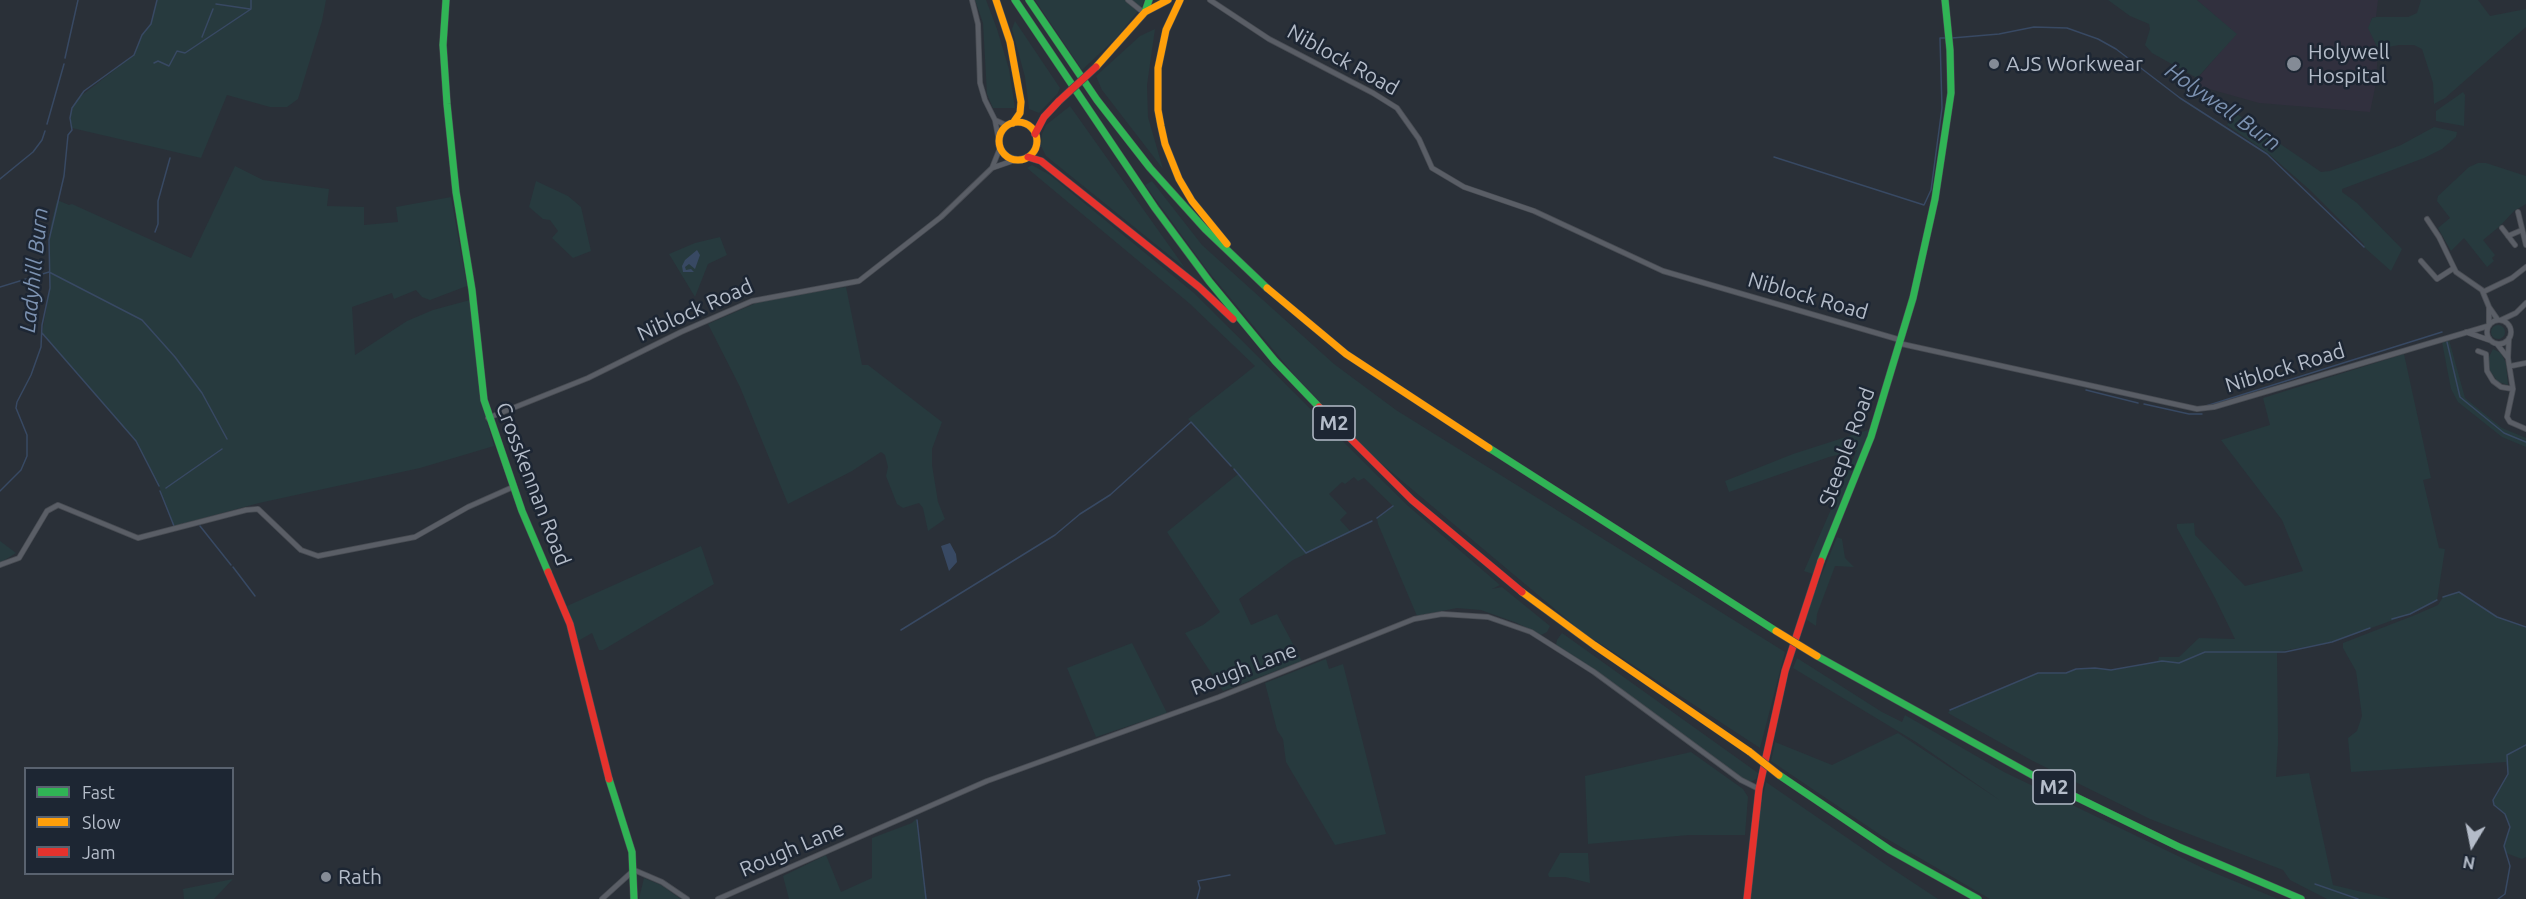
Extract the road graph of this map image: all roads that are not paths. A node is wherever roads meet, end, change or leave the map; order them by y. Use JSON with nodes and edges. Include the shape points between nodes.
{"nodes":[{"id":1,"x":446,"y":0,"type":"edge"},
{"id":2,"x":972,"y":0,"type":"edge"},
{"id":3,"x":996,"y":0,"type":"edge"},
{"id":4,"x":1014,"y":0,"type":"edge"},
{"id":5,"x":1029,"y":0,"type":"edge"},
{"id":6,"x":1128,"y":0,"type":"edge"},
{"id":7,"x":1149,"y":0,"type":"edge"},
{"id":8,"x":1167,"y":0,"type":"edge"},
{"id":9,"x":1178,"y":0,"type":"edge"},
{"id":10,"x":1210,"y":0,"type":"edge"},
{"id":11,"x":1945,"y":0,"type":"edge"},
{"id":12,"x":1145,"y":13,"type":"junction"},
{"id":13,"x":1044,"y":117,"type":"junction"},
{"id":14,"x":995,"y":120,"type":"junction"},
{"id":15,"x":1010,"y":124,"type":"junction"},
{"id":16,"x":1024,"y":124,"type":"junction"},
{"id":17,"x":1035,"y":134,"type":"junction"},
{"id":18,"x":999,"y":145,"type":"junction"},
{"id":19,"x":1028,"y":157,"type":"junction"},
{"id":20,"x":1015,"y":160,"type":"junction"},
{"id":21,"x":992,"y":168,"type":"junction"},
{"id":22,"x":2518,"y":212,"type":"dead end"},
{"id":23,"x":2427,"y":219,"type":"dead end"},
{"id":24,"x":2502,"y":228,"type":"dead end"},
{"id":25,"x":2522,"y":230,"type":"junction"},
{"id":26,"x":2508,"y":236,"type":"junction"},
{"id":27,"x":2515,"y":245,"type":"dead end"},
{"id":28,"x":2526,"y":245,"type":"edge"},
{"id":29,"x":2421,"y":261,"type":"dead end"},
{"id":30,"x":2526,"y":267,"type":"edge"},
{"id":31,"x":2454,"y":268,"type":"junction"},
{"id":32,"x":2483,"y":292,"type":"junction"},
{"id":33,"x":1277,"y":298,"type":"junction"},
{"id":34,"x":2526,"y":303,"type":"edge"},
{"id":35,"x":2489,"y":308,"type":"junction"},
{"id":36,"x":2516,"y":313,"type":"junction"},
{"id":37,"x":2500,"y":320,"type":"junction"},
{"id":38,"x":2488,"y":326,"type":"junction"},
{"id":39,"x":2511,"y":331,"type":"junction"},
{"id":40,"x":2464,"y":332,"type":"junction"},
{"id":41,"x":2509,"y":338,"type":"junction"},
{"id":42,"x":2489,"y":340,"type":"junction"},
{"id":43,"x":1900,"y":341,"type":"junction"},
{"id":44,"x":2496,"y":344,"type":"junction"},
{"id":45,"x":2478,"y":351,"type":"dead end"},
{"id":46,"x":2508,"y":358,"type":"junction"},
{"id":47,"x":1275,"y":361,"type":"junction"},
{"id":48,"x":2526,"y":363,"type":"edge"},
{"id":49,"x":2511,"y":366,"type":"junction"},
{"id":50,"x":2513,"y":389,"type":"junction"},
{"id":51,"x":488,"y":418,"type":"junction"},
{"id":52,"x":2526,"y":429,"type":"edge"},
{"id":53,"x":513,"y":487,"type":"junction"},
{"id":54,"x":0,"y":565,"type":"edge"},
{"id":55,"x":1759,"y":789,"type":"junction"},
{"id":56,"x":634,"y":870,"type":"junction"},
{"id":57,"x":602,"y":899,"type":"edge"},
{"id":58,"x":634,"y":899,"type":"edge"},
{"id":59,"x":687,"y":899,"type":"edge"},
{"id":60,"x":718,"y":899,"type":"edge"},
{"id":61,"x":1747,"y":899,"type":"edge"},
{"id":62,"x":1977,"y":899,"type":"edge"},
{"id":63,"x":2301,"y":899,"type":"edge"}],
"edges":[{"from":1,"to":51,"type":"main road","name":"Crosskennan Road","via":[[445,74],[456,192]]},
{"from":2,"to":14,"type":"street","via":[[980,83]]},
{"from":3,"to":15,"type":"main road","via":[[1018,81],[1020,110]]},
{"from":4,"to":47,"type":"main road","number":"M2","via":[[1155,208]]},
{"from":5,"to":33,"type":"main road","number":"M2","via":[[1144,162],[1205,230]]},
{"from":6,"to":12,"type":"street"},
{"from":7,"to":12,"type":"main road"},
{"from":8,"to":9,"type":"main road"},
{"from":8,"to":12,"type":"main road"},
{"from":9,"to":33,"type":"main road","via":[[1166,30],[1158,68],[1158,110],[1165,144],[1192,201]]},
{"from":10,"to":43,"type":"street","name":"Niblock Road","via":[[1269,39],[1397,108],[1419,139],[1432,168],[1464,187],[1534,211],[1664,271]]},
{"from":11,"to":43,"type":"main road","name":"Steeple Road","via":[[1951,93],[1946,139],[1921,263]]},
{"from":12,"to":13,"type":"main road","bridge":true},
{"from":13,"to":16,"type":"main road"},
{"from":13,"to":17,"type":"main road"},
{"from":14,"to":15,"type":"street"},
{"from":14,"to":18,"type":"street"},
{"from":15,"to":16,"type":"main road"},
{"from":15,"to":18,"type":"main road","via":[[1000,135]]},
{"from":16,"to":17,"type":"main road"},
{"from":17,"to":19,"type":"main road","via":[[1036,147]]},
{"from":18,"to":20,"type":"main road","via":[[1006,156]]},
{"from":18,"to":21,"type":"street","name":"Niblock Road"},
{"from":19,"to":20,"type":"main road"},
{"from":19,"to":47,"type":"main road","via":[[1041,161],[1199,287]]},
{"from":20,"to":21,"type":"street","name":"Niblock Road"},
{"from":21,"to":51,"type":"street","name":"Niblock Road","via":[[923,233],[859,281],[752,301],[588,378]]},
{"from":22,"to":25,"type":"street"},
{"from":23,"to":31,"type":"street"},
{"from":24,"to":26,"type":"street"},
{"from":25,"to":26,"type":"street"},
{"from":25,"to":28,"type":"street"},
{"from":26,"to":27,"type":"street"},
{"from":29,"to":31,"type":"street","via":[[2435,281]]},
{"from":30,"to":32,"type":"street"},
{"from":31,"to":32,"type":"street"},
{"from":32,"to":35,"type":"street"},
{"from":33,"to":63,"type":"main road","number":"M2","bridge":true,"via":[[1392,387],[1817,656],[2083,802]]},
{"from":34,"to":36,"type":"street"},
{"from":35,"to":37,"type":"street"},
{"from":35,"to":38,"type":"street"},
{"from":36,"to":37,"type":"street"},
{"from":36,"to":39,"type":"street"},
{"from":37,"to":38,"type":"street"},
{"from":37,"to":39,"type":"street"},
{"from":38,"to":40,"type":"street","name":"Niblock Road"},
{"from":38,"to":42,"type":"street"},
{"from":39,"to":41,"type":"street"},
{"from":40,"to":42,"type":"street"},
{"from":40,"to":43,"type":"street","name":"Niblock Road","via":[[2197,410]]},
{"from":41,"to":44,"type":"street"},
{"from":41,"to":46,"type":"street"},
{"from":42,"to":44,"type":"street"},
{"from":43,"to":55,"type":"main road","name":"Steeple Road","via":[[1871,437],[1813,582],[1788,658]]},
{"from":44,"to":46,"type":"street"},
{"from":45,"to":50,"type":"street","via":[[2486,354],[2487,371],[2493,381]]},
{"from":46,"to":49,"type":"street"},
{"from":47,"to":62,"type":"main road","number":"M2","bridge":true,"via":[[1378,468],[1498,573],[1779,775],[1890,850]]},
{"from":48,"to":49,"type":"street"},
{"from":49,"to":50,"type":"street"},
{"from":50,"to":52,"type":"street","via":[[2507,417]]},
{"from":51,"to":53,"type":"main road","name":"Crosskennan Road"},
{"from":53,"to":54,"type":"street","via":[[415,537],[318,556],[301,550],[258,509],[138,538],[69,507],[56,506],[47,511],[19,558]]},
{"from":53,"to":56,"type":"main road","name":"Crosskennan Road","via":[[570,624]]},
{"from":55,"to":60,"type":"street","name":"Rough Lane","via":[[1531,632],[1488,617],[1442,614],[1414,619],[1219,697],[987,782]]},
{"from":55,"to":61,"type":"main road","name":"Steeple Road"},
{"from":56,"to":57,"type":"street"},
{"from":56,"to":58,"type":"main road","name":"Crosskennan Road"},
{"from":56,"to":59,"type":"street"}]}
